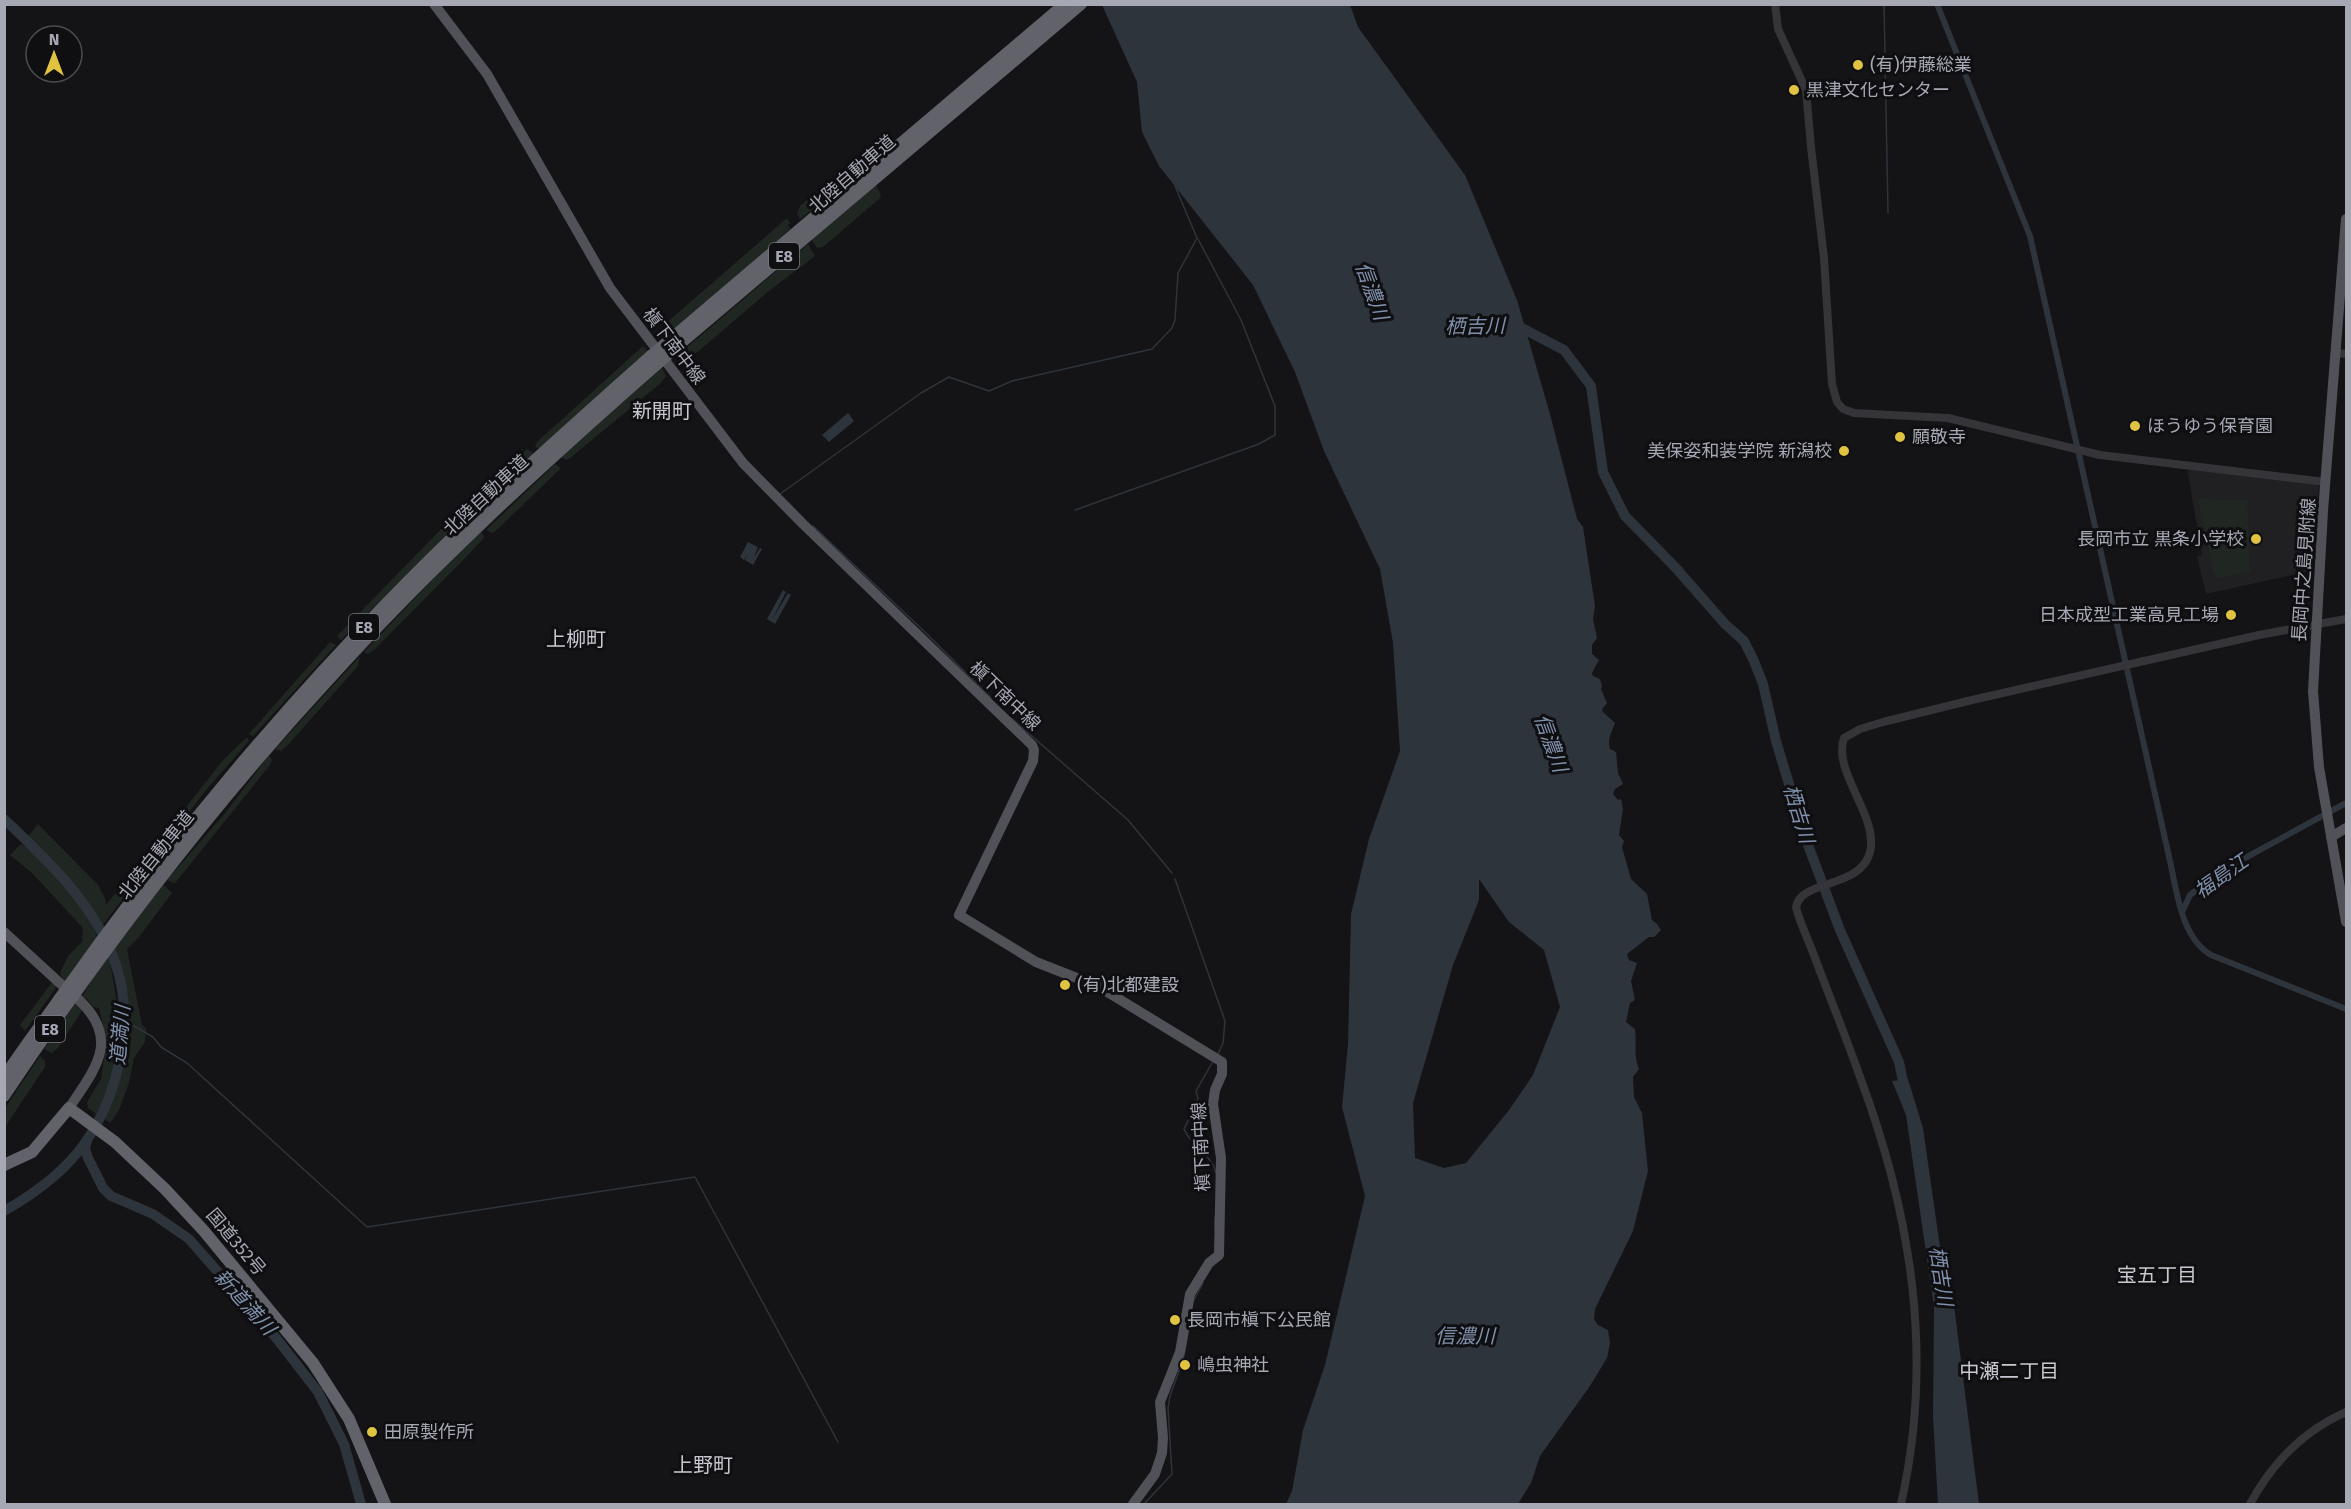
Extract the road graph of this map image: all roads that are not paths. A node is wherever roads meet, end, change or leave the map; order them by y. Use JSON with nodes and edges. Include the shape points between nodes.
{"nodes":[{"id":1,"x":434,"y":4,"type":"edge"},
{"id":2,"x":1065,"y":4,"type":"edge"},
{"id":3,"x":1081,"y":4,"type":"edge"},
{"id":4,"x":1775,"y":4,"type":"edge"},
{"id":5,"x":889,"y":160,"type":"junction"},
{"id":6,"x":2346,"y":219,"type":"edge"},
{"id":7,"x":2342,"y":353,"type":"edge"},
{"id":8,"x":2326,"y":483,"type":"junction"},
{"id":9,"x":2346,"y":619,"type":"edge"},
{"id":10,"x":2317,"y":623,"type":"junction"},
{"id":11,"x":2346,"y":828,"type":"edge"},
{"id":12,"x":2331,"y":837,"type":"junction"},
{"id":13,"x":2346,"y":922,"type":"edge"},
{"id":14,"x":4,"y":932,"type":"edge"},
{"id":15,"x":94,"y":957,"type":"junction"},
{"id":16,"x":63,"y":986,"type":"dead end"},
{"id":17,"x":78,"y":999,"type":"dead end"},
{"id":18,"x":4,"y":1078,"type":"edge"},
{"id":19,"x":4,"y":1096,"type":"edge"},
{"id":20,"x":69,"y":1108,"type":"junction"},
{"id":21,"x":4,"y":1165,"type":"edge"},
{"id":22,"x":2346,"y":1412,"type":"edge"},
{"id":23,"x":385,"y":1504,"type":"edge"},
{"id":24,"x":1133,"y":1504,"type":"edge"},
{"id":25,"x":1901,"y":1504,"type":"edge"},
{"id":26,"x":2250,"y":1504,"type":"edge"}],
"edges":[{"from":1,"to":24,"type":"main road","name":"槇下南中線","via":[[487,74],[610,288],[743,463],[1032,745],[1033,761],[959,915],[1036,962],[1114,996],[1222,1062],[1213,1104],[1221,1158],[1219,1255],[1209,1263],[1191,1294],[1180,1352],[1160,1402],[1162,1453],[1155,1474]]},
{"from":2,"to":5,"type":"highway","name":"北陸自動車道","number":"E8"},
{"from":3,"to":5,"type":"highway","name":"北陸自動車道","number":"E8"},
{"from":4,"to":8,"type":"street","via":[[1778,29],[1806,90],[1824,258],[1832,384],[1843,409],[1860,414],[1948,418],[2100,455]]},
{"from":5,"to":15,"type":"highway","name":"北陸自動車道","number":"E8","bridge":true,"via":[[495,497],[365,626],[260,742]]},
{"from":6,"to":7,"type":"main road","name":"長岡中之島見附線"},
{"from":7,"to":8,"type":"main road","name":"長岡中之島見附線"},
{"from":8,"to":10,"type":"main road","name":"長岡中之島見附線"},
{"from":9,"to":10,"type":"street"},
{"from":10,"to":12,"type":"main road","name":"長岡中之島見附線","via":[[2313,714]]},
{"from":10,"to":25,"type":"street","via":[[1912,714],[1860,729],[1844,738],[1845,765],[1872,837],[1867,861],[1855,874],[1806,893],[1797,901],[1797,912],[1860,1075],[1886,1154],[1907,1245],[1918,1380],[1914,1432]]},
{"from":11,"to":12,"type":"main road"},
{"from":12,"to":13,"type":"main road","name":"長岡中之島見附線"},
{"from":14,"to":16,"type":"main road"},
{"from":15,"to":18,"type":"highway","name":"北陸自動車道","number":"E8"},
{"from":15,"to":19,"type":"highway","name":"北陸自動車道","number":"E8"},
{"from":17,"to":20,"type":"main road","via":[[97,1022],[102,1047],[94,1071]]},
{"from":20,"to":21,"type":"highway","via":[[32,1152]]},
{"from":20,"to":23,"type":"highway","name":"国道352号","via":[[147,1170],[314,1363],[349,1419]]},
{"from":22,"to":26,"type":"street","via":[[2288,1450]]}]}
